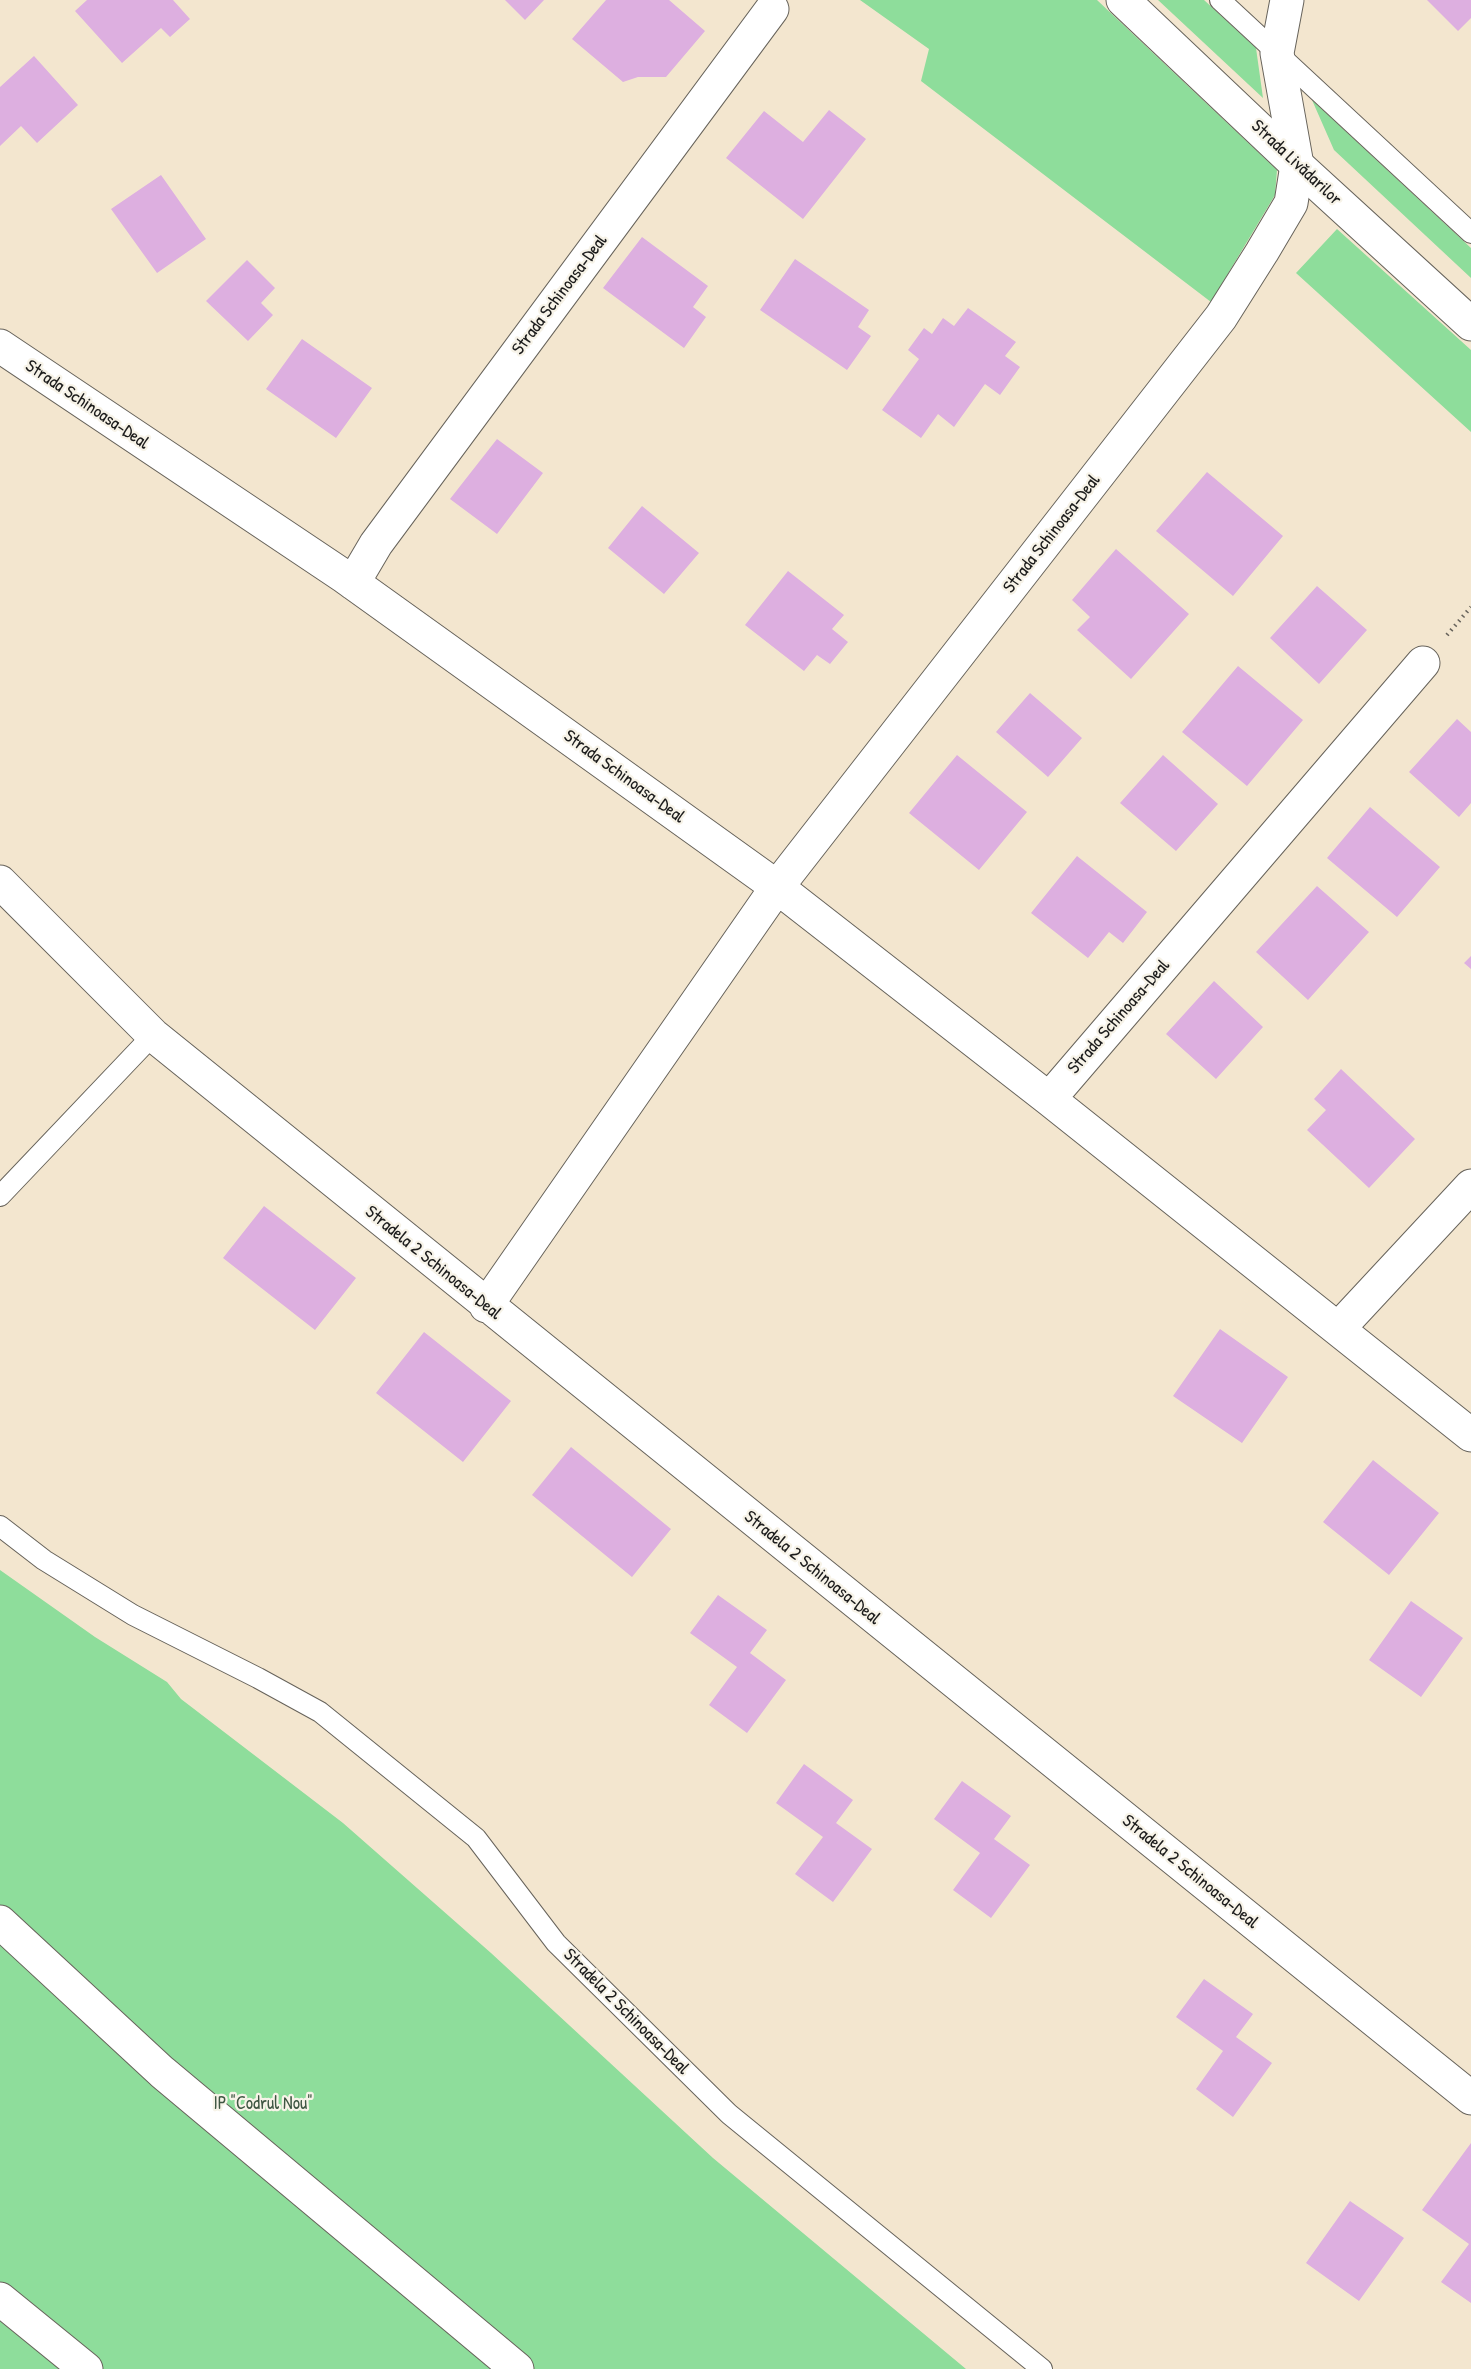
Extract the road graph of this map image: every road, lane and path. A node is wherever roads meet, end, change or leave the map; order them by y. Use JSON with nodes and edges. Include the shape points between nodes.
{"nodes":[{"id":1,"x":1124,"y":0,"type":"edge"},
{"id":2,"x":1220,"y":0,"type":"edge"},
{"id":3,"x":1287,"y":0,"type":"edge"},
{"id":4,"x":772,"y":9,"type":"dead end"},
{"id":5,"x":1277,"y":53,"type":"junction"},
{"id":6,"x":1297,"y":165,"type":"junction"},
{"id":7,"x":1471,"y":233,"type":"edge"},
{"id":8,"x":1471,"y":324,"type":"edge"},
{"id":9,"x":0,"y":346,"type":"edge"},
{"id":10,"x":353,"y":584,"type":"junction"},
{"id":11,"x":1423,"y":663,"type":"dead end"},
{"id":12,"x":0,"y":882,"type":"edge"},
{"id":13,"x":777,"y":887,"type":"junction"},
{"id":14,"x":153,"y":1035,"type":"junction"},
{"id":15,"x":1049,"y":1099,"type":"junction"},
{"id":16,"x":1471,"y":1186,"type":"edge"},
{"id":17,"x":0,"y":1196,"type":"edge"},
{"id":18,"x":486,"y":1306,"type":"junction"},
{"id":19,"x":1338,"y":1329,"type":"junction"},
{"id":20,"x":1471,"y":1435,"type":"edge"},
{"id":21,"x":0,"y":1526,"type":"edge"},
{"id":22,"x":0,"y":1922,"type":"edge"},
{"id":23,"x":1471,"y":2098,"type":"edge"},
{"id":24,"x":0,"y":2299,"type":"edge"},
{"id":25,"x":86,"y":2369,"type":"edge"},
{"id":26,"x":517,"y":2369,"type":"edge"},
{"id":27,"x":1042,"y":2369,"type":"edge"}],
"edges":[{"from":1,"to":6,"type":"street","name":"Strada Livădarilor"},
{"from":2,"to":5,"type":"lane"},
{"from":3,"to":5,"type":"street"},
{"from":4,"to":10,"type":"street","name":"Strada Schinoasa-Deal","via":[[375,544]]},
{"from":5,"to":6,"type":"street","name":"Strada Schinoasa-Deal"},
{"from":5,"to":7,"type":"lane"},
{"from":6,"to":8,"type":"street","name":"Strada Livădarilor"},
{"from":6,"to":13,"type":"street","name":"Strada Schinoasa-Deal","via":[[1291,203],[1221,317]]},
{"from":9,"to":10,"type":"street","name":"Strada Schinoasa-Deal"},
{"from":10,"to":13,"type":"street","name":"Strada Schinoasa-Deal"},
{"from":11,"to":15,"type":"street","name":"Strada Schinoasa-Deal"},
{"from":12,"to":14,"type":"street","name":"Stradela 2 Schinoasa-Deal"},
{"from":13,"to":15,"type":"street","name":"Strada Schinoasa-Deal"},
{"from":13,"to":18,"type":"street","name":"Strada Schinoasa-Deal"},
{"from":14,"to":17,"type":"lane"},
{"from":14,"to":18,"type":"street","name":"Stradela 2 Schinoasa-Deal"},
{"from":15,"to":19,"type":"street","name":"Strada Schinoasa-Deal"},
{"from":16,"to":19,"type":"street"},
{"from":18,"to":23,"type":"street","name":"Stradela 2 Schinoasa-Deal"},
{"from":19,"to":20,"type":"street","name":"Strada Schinoasa-Deal"},
{"from":21,"to":27,"type":"lane","name":"Stradela 2 Schinoasa-Deal","via":[[44,1560],[133,1615],[320,1712],[476,1838],[556,1943],[729,2114]]},
{"from":22,"to":26,"type":"street","via":[[162,2072]]},
{"from":24,"to":25,"type":"street"}]}
